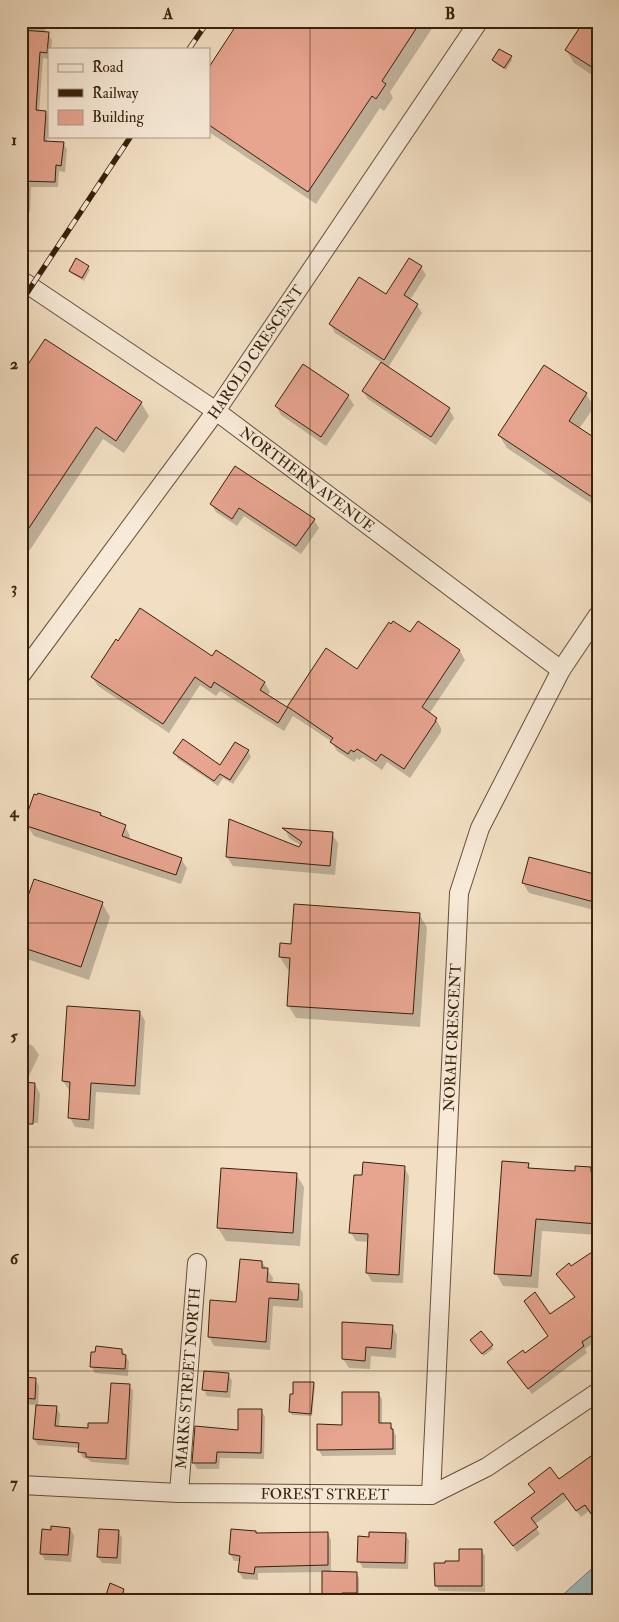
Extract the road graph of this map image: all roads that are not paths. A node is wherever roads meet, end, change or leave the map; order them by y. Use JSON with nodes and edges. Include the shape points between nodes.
{"nodes":[{"id":1,"x":479,"y":21,"type":"edge"},
{"id":2,"x":21,"y":280,"type":"edge"},
{"id":3,"x":216,"y":411,"type":"junction"},
{"id":4,"x":598,"y":615,"type":"edge"},
{"id":5,"x":561,"y":670,"type":"junction"},
{"id":6,"x":21,"y":675,"type":"edge"},
{"id":7,"x":197,"y":1263,"type":"dead end"},
{"id":8,"x":598,"y":1392,"type":"edge"},
{"id":9,"x":21,"y":1485,"type":"edge"},
{"id":10,"x":179,"y":1493,"type":"junction"},
{"id":11,"x":432,"y":1495,"type":"junction"}],
"edges":[{"from":1,"to":3,"type":"street","name":"HAROLD CRESCENT"},
{"from":2,"to":3,"type":"street","name":"NORTHERN AVENUE"},
{"from":3,"to":5,"type":"street","name":"NORTHERN AVENUE"},
{"from":3,"to":6,"type":"street","name":"HAROLD CRESCENT"},
{"from":4,"to":5,"type":"street","name":"NORAH CRESCENT"},
{"from":5,"to":11,"type":"street","name":"NORAH CRESCENT","via":[[480,828],[458,893]]},
{"from":7,"to":10,"type":"street","name":"MARKS STREET NORTH"},
{"from":8,"to":11,"type":"street","name":"FOREST STREET","via":[[487,1467]]},
{"from":9,"to":10,"type":"street","name":"FOREST STREET"},
{"from":10,"to":11,"type":"street","name":"FOREST STREET"}]}
